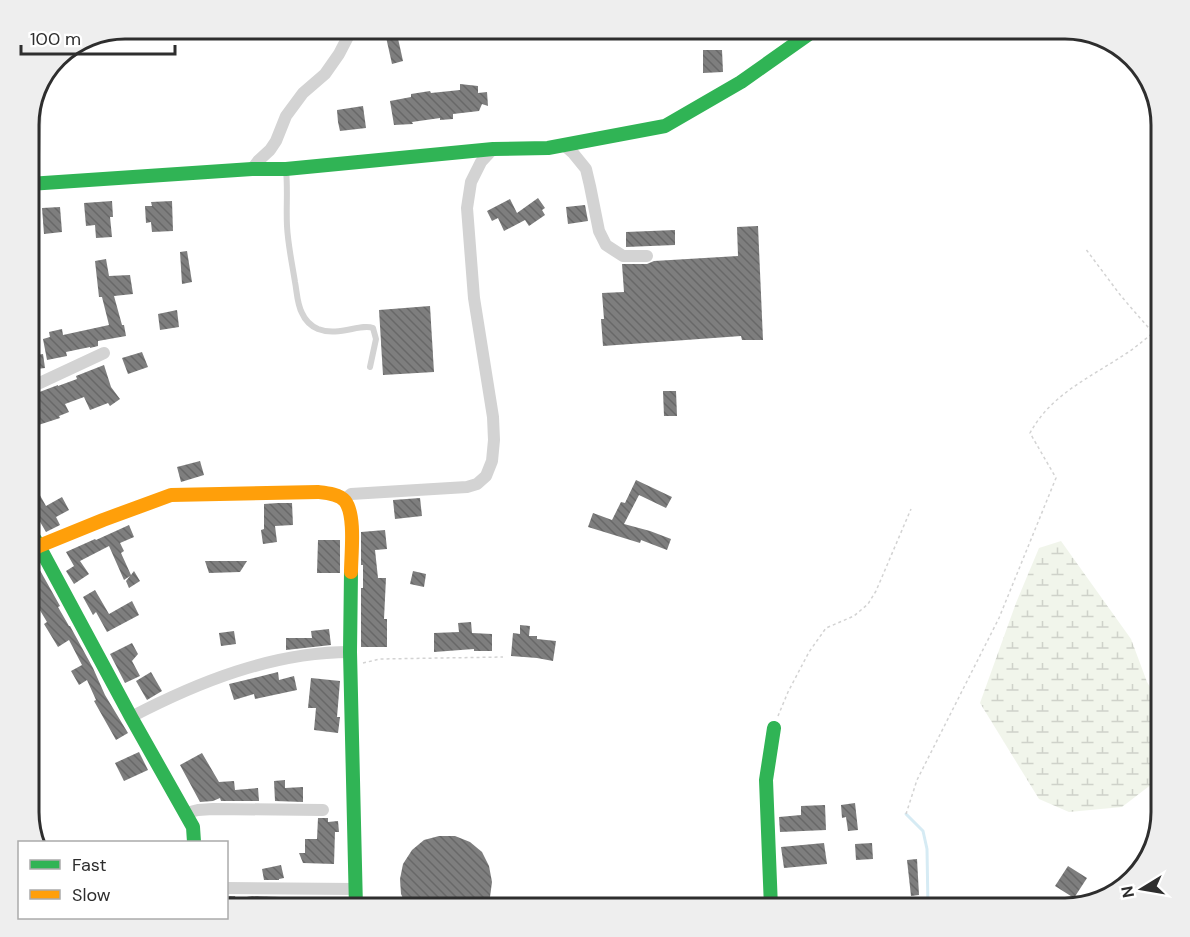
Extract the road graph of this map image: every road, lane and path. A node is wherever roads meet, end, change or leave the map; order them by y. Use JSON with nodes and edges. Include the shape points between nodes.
{"nodes":[{"id":1,"x":346,"y":39,"type":"edge"},
{"id":2,"x":801,"y":39,"type":"edge"},
{"id":3,"x":564,"y":145,"type":"junction"},
{"id":4,"x":493,"y":149,"type":"junction"},
{"id":5,"x":252,"y":169,"type":"junction"},
{"id":6,"x":286,"y":169,"type":"junction"},
{"id":7,"x":39,"y":182,"type":"edge"},
{"id":8,"x":1085,"y":248,"type":"dead end"},
{"id":9,"x":647,"y":256,"type":"dead end"},
{"id":10,"x":1151,"y":331,"type":"edge"},
{"id":11,"x":1151,"y":335,"type":"edge"},
{"id":12,"x":104,"y":353,"type":"dead end"},
{"id":13,"x":370,"y":367,"type":"dead end"},
{"id":14,"x":39,"y":383,"type":"edge"},
{"id":15,"x":344,"y":500,"type":"junction"},
{"id":16,"x":911,"y":509,"type":"dead end"},
{"id":17,"x":39,"y":547,"type":"edge"},
{"id":18,"x":39,"y":558,"type":"edge"},
{"id":19,"x":503,"y":657,"type":"dead end"},
{"id":20,"x":351,"y":659,"type":"junction"},
{"id":21,"x":131,"y":717,"type":"junction"},
{"id":22,"x":774,"y":728,"type":"joint"},
{"id":23,"x":323,"y":810,"type":"dead end"},
{"id":24,"x":186,"y":813,"type":"junction"},
{"id":25,"x":906,"y":814,"type":"dead end"},
{"id":26,"x":194,"y":841,"type":"edge"},
{"id":27,"x":228,"y":888,"type":"edge"},
{"id":28,"x":355,"y":889,"type":"junction"},
{"id":29,"x":355,"y":898,"type":"edge"},
{"id":30,"x":771,"y":898,"type":"edge"}],
"edges":[{"from":1,"to":5,"type":"street","via":[[325,74],[303,93],[286,116],[276,141]]},
{"from":2,"to":3,"type":"street","via":[[741,82],[665,126]]},
{"from":3,"to":4,"type":"street"},
{"from":3,"to":9,"type":"street","via":[[586,170],[599,231],[606,245],[623,256]]},
{"from":4,"to":6,"type":"street"},
{"from":4,"to":15,"type":"street","via":[[471,182],[467,208],[474,298],[493,417],[492,461],[486,476],[467,488],[351,494]]},
{"from":5,"to":6,"type":"street"},
{"from":5,"to":7,"type":"street"},
{"from":6,"to":13,"type":"lane","via":[[287,227],[302,313],[307,322],[330,332],[373,328],[376,339]]},
{"from":8,"to":10,"type":"path"},
{"from":11,"to":25,"type":"path","via":[[1059,397],[1038,418],[1030,433],[1056,478],[999,618],[917,780]]},
{"from":12,"to":14,"type":"street"},
{"from":15,"to":17,"type":"street","via":[[318,492],[171,495]]},
{"from":15,"to":20,"type":"street","via":[[351,523]]},
{"from":16,"to":22,"type":"path","via":[[868,604],[854,616],[826,628],[788,692]]},
{"from":18,"to":21,"type":"street"},
{"from":19,"to":20,"type":"path"},
{"from":20,"to":21,"type":"street","via":[[327,652],[242,670],[184,691]]},
{"from":20,"to":28,"type":"street"},
{"from":21,"to":24,"type":"street"},
{"from":22,"to":30,"type":"street","via":[[766,780]]},
{"from":23,"to":24,"type":"street","via":[[213,809]]},
{"from":24,"to":26,"type":"street","via":[[194,827]]},
{"from":27,"to":28,"type":"street"},
{"from":28,"to":29,"type":"street"}]}
